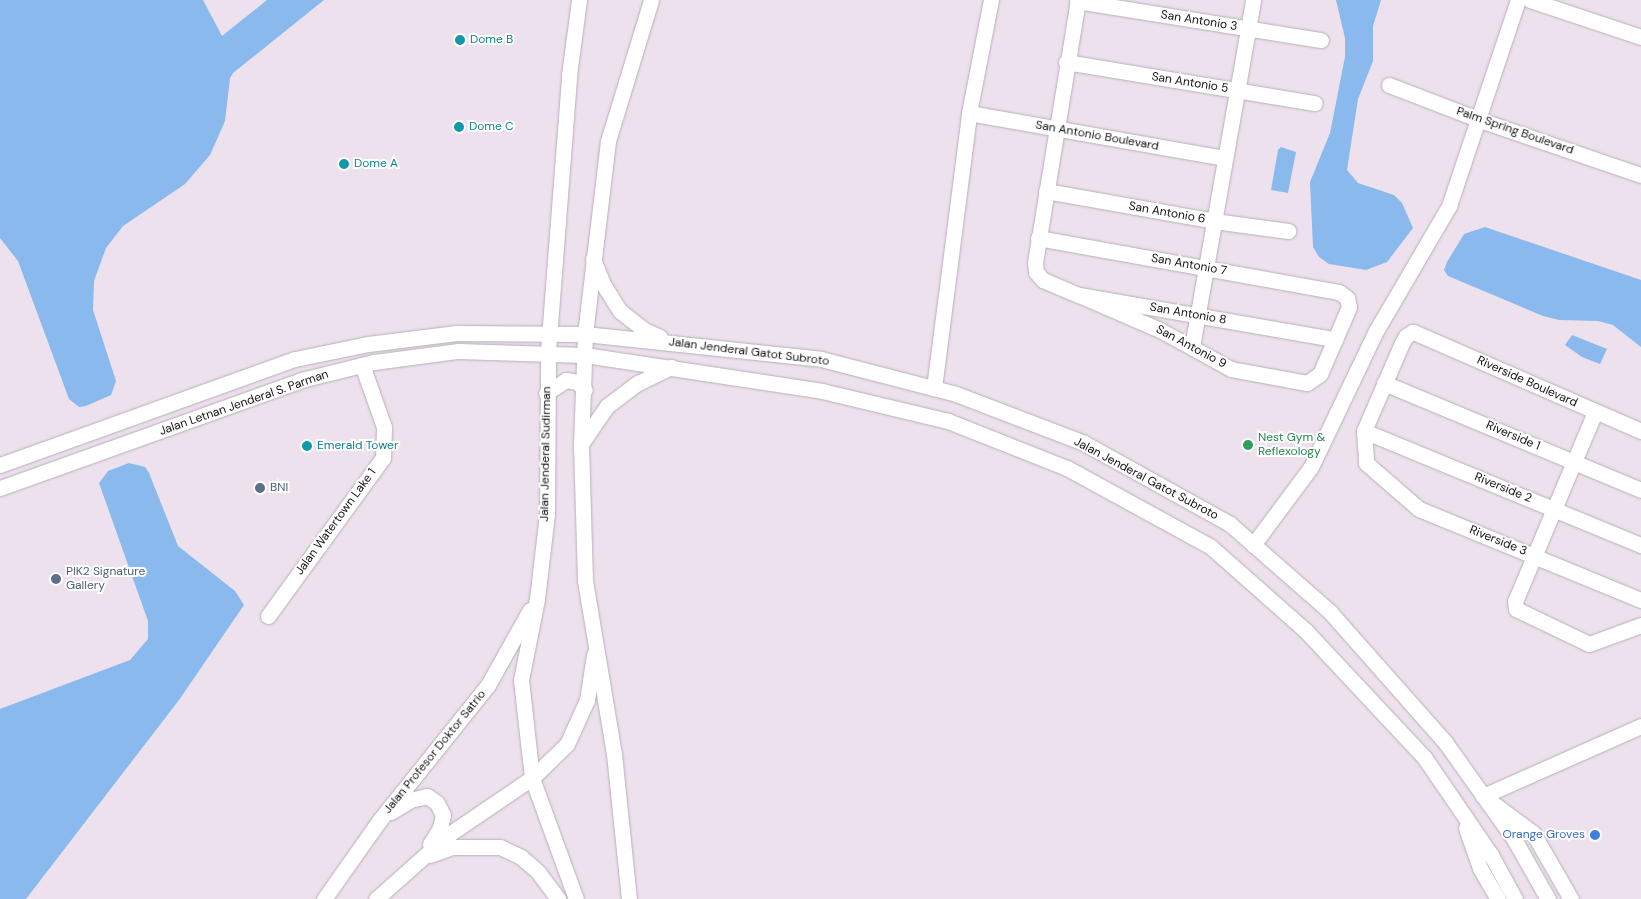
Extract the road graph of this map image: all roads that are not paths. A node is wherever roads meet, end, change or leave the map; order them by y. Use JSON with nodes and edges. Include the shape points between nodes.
{"nodes":[{"id":1,"x":579,"y":0,"type":"edge"},
{"id":2,"x":650,"y":0,"type":"edge"},
{"id":3,"x":991,"y":0,"type":"edge"},
{"id":4,"x":1253,"y":0,"type":"edge"},
{"id":5,"x":1518,"y":0,"type":"edge"},
{"id":6,"x":1530,"y":0,"type":"edge"},
{"id":7,"x":1078,"y":1,"type":"edge"},
{"id":8,"x":1247,"y":28,"type":"junction"},
{"id":9,"x":1641,"y":37,"type":"edge"},
{"id":10,"x":1321,"y":40,"type":"dead end"},
{"id":11,"x":1066,"y":62,"type":"junction"},
{"id":12,"x":1389,"y":85,"type":"dead end"},
{"id":13,"x":1237,"y":90,"type":"junction"},
{"id":14,"x":1315,"y":104,"type":"dead end"},
{"id":15,"x":969,"y":113,"type":"junction"},
{"id":16,"x":1480,"y":120,"type":"junction"},
{"id":17,"x":1055,"y":128,"type":"junction"},
{"id":18,"x":1225,"y":158,"type":"junction"},
{"id":19,"x":1641,"y":175,"type":"edge"},
{"id":20,"x":1046,"y":191,"type":"junction"},
{"id":21,"x":1214,"y":222,"type":"junction"},
{"id":22,"x":1288,"y":231,"type":"dead end"},
{"id":23,"x":1038,"y":238,"type":"junction"},
{"id":24,"x":592,"y":255,"type":"junction"},
{"id":25,"x":1206,"y":268,"type":"junction"},
{"id":26,"x":1079,"y":295,"type":"junction"},
{"id":27,"x":1198,"y":316,"type":"junction"},
{"id":28,"x":550,"y":332,"type":"junction"},
{"id":29,"x":585,"y":334,"type":"junction"},
{"id":30,"x":1335,"y":339,"type":"junction"},
{"id":31,"x":672,"y":342,"type":"junction"},
{"id":32,"x":1192,"y":347,"type":"junction"},
{"id":33,"x":548,"y":351,"type":"junction"},
{"id":34,"x":585,"y":354,"type":"junction"},
{"id":35,"x":362,"y":365,"type":"junction"},
{"id":36,"x":671,"y":367,"type":"junction"},
{"id":37,"x":1384,"y":382,"type":"junction"},
{"id":38,"x":934,"y":388,"type":"junction"},
{"id":39,"x":585,"y":390,"type":"junction"},
{"id":40,"x":546,"y":393,"type":"junction"},
{"id":41,"x":1595,"y":412,"type":"junction"},
{"id":42,"x":1364,"y":430,"type":"junction"},
{"id":43,"x":1641,"y":431,"type":"edge"},
{"id":44,"x":581,"y":444,"type":"junction"},
{"id":45,"x":1574,"y":462,"type":"junction"},
{"id":46,"x":0,"y":465,"type":"edge"},
{"id":47,"x":0,"y":488,"type":"edge"},
{"id":48,"x":1641,"y":490,"type":"edge"},
{"id":49,"x":1554,"y":509,"type":"junction"},
{"id":50,"x":1253,"y":545,"type":"junction"},
{"id":51,"x":1641,"y":545,"type":"edge"},
{"id":52,"x":1534,"y":556,"type":"junction"},
{"id":53,"x":537,"y":598,"type":"junction"},
{"id":54,"x":1641,"y":600,"type":"edge"},
{"id":55,"x":268,"y":616,"type":"dead end"},
{"id":56,"x":1641,"y":625,"type":"edge"},
{"id":57,"x":596,"y":644,"type":"junction"},
{"id":58,"x":1641,"y":726,"type":"edge"},
{"id":59,"x":532,"y":778,"type":"junction"},
{"id":60,"x":1483,"y":796,"type":"junction"},
{"id":61,"x":619,"y":797,"type":"junction"},
{"id":62,"x":1458,"y":807,"type":"junction"},
{"id":63,"x":379,"y":821,"type":"junction"},
{"id":64,"x":421,"y":858,"type":"junction"},
{"id":65,"x":324,"y":899,"type":"edge"},
{"id":66,"x":376,"y":899,"type":"edge"},
{"id":67,"x":558,"y":899,"type":"edge"},
{"id":68,"x":576,"y":899,"type":"edge"},
{"id":69,"x":629,"y":899,"type":"edge"},
{"id":70,"x":640,"y":899,"type":"edge"},
{"id":71,"x":1498,"y":899,"type":"edge"},
{"id":72,"x":1515,"y":899,"type":"edge"},
{"id":73,"x":1548,"y":899,"type":"edge"},
{"id":74,"x":1571,"y":899,"type":"edge"}],
"edges":[{"from":1,"to":28,"type":"street","name":"Jalan Jenderal Sudirman","via":[[569,74]]},
{"from":2,"to":24,"type":"street","via":[[608,141]]},
{"from":3,"to":15,"type":"street"},
{"from":4,"to":8,"type":"street"},
{"from":5,"to":16,"type":"street"},
{"from":6,"to":9,"type":"street"},
{"from":7,"to":8,"type":"street","name":"San Antonio 3"},
{"from":7,"to":11,"type":"street"},
{"from":8,"to":10,"type":"street","name":"San Antonio 3"},
{"from":8,"to":13,"type":"street"},
{"from":11,"to":13,"type":"street","name":"San Antonio 5"},
{"from":11,"to":17,"type":"street"},
{"from":12,"to":16,"type":"street","name":"Palm Spring Boulevard"},
{"from":13,"to":14,"type":"street","name":"San Antonio 5"},
{"from":13,"to":18,"type":"street"},
{"from":15,"to":17,"type":"street","name":"San Antonio Boulevard"},
{"from":15,"to":38,"type":"street"},
{"from":16,"to":19,"type":"street","name":"Palm Spring Boulevard"},
{"from":16,"to":50,"type":"street","via":[[1449,206],[1376,331],[1311,467]]},
{"from":17,"to":18,"type":"street","name":"San Antonio Boulevard"},
{"from":17,"to":20,"type":"street"},
{"from":18,"to":21,"type":"street"},
{"from":20,"to":21,"type":"street","name":"San Antonio 6"},
{"from":20,"to":23,"type":"street"},
{"from":21,"to":22,"type":"street","name":"San Antonio 6"},
{"from":21,"to":25,"type":"street"},
{"from":23,"to":25,"type":"street","name":"San Antonio 7"},
{"from":23,"to":26,"type":"street","name":"San Antonio 8","via":[[1034,262],[1036,272],[1043,280]]},
{"from":24,"to":29,"type":"street"},
{"from":24,"to":31,"type":"street","via":[[603,284],[620,311],[646,331]]},
{"from":25,"to":27,"type":"street"},
{"from":25,"to":30,"type":"street","name":"San Antonio 7","via":[[1339,292],[1348,298],[1349,306]]},
{"from":26,"to":27,"type":"street","name":"San Antonio 8"},
{"from":26,"to":32,"type":"street","name":"San Antonio 9"},
{"from":27,"to":30,"type":"street","name":"San Antonio 8"},
{"from":27,"to":32,"type":"street"},
{"from":28,"to":29,"type":"street","name":"Jalan Jenderal Gatot Subroto"},
{"from":28,"to":33,"type":"street","name":"Jalan Jenderal Sudirman"},
{"from":28,"to":46,"type":"street","name":"Jalan Letnan Jenderal S. Parman","via":[[456,333],[368,344],[295,359]]},
{"from":29,"to":31,"type":"street","name":"Jalan Jenderal Gatot Subroto"},
{"from":29,"to":34,"type":"street"},
{"from":30,"to":32,"type":"street","name":"San Antonio 9","via":[[1320,374],[1307,383],[1231,369]]},
{"from":31,"to":38,"type":"street","name":"Jalan Jenderal Gatot Subroto","via":[[821,359]]},
{"from":33,"to":34,"type":"street","name":"Jalan Letnan Jenderal S. Parman"},
{"from":33,"to":35,"type":"street","name":"Jalan Letnan Jenderal S. Parman","via":[[458,351]]},
{"from":33,"to":40,"type":"street","name":"Jalan Jenderal Sudirman"},
{"from":34,"to":36,"type":"street","name":"Jalan Jenderal Gatot Subroto"},
{"from":34,"to":39,"type":"street"},
{"from":35,"to":47,"type":"street","name":"Jalan Letnan Jenderal S. Parman","via":[[293,383]]},
{"from":35,"to":55,"type":"street","name":"Jalan Watertown Lake 1","via":[[384,427],[382,458]]},
{"from":36,"to":44,"type":"street","via":[[638,383],[607,406]]},
{"from":36,"to":62,"type":"street","name":"Jalan Jenderal Gatot Subroto","via":[[822,391],[948,421],[1067,468],[1211,547],[1306,631],[1424,757]]},
{"from":37,"to":41,"type":"street","name":"Riverside Boulevard","via":[[1406,336],[1413,332]]},
{"from":37,"to":42,"type":"street"},
{"from":37,"to":45,"type":"street","name":"Riverside 1"},
{"from":38,"to":50,"type":"street","name":"Jalan Jenderal Gatot Subroto","via":[[1084,443],[1230,524]]},
{"from":39,"to":40,"type":"street","via":[[577,382],[566,380]]},
{"from":39,"to":44,"type":"street"},
{"from":40,"to":53,"type":"street","name":"Jalan Jenderal Sudirman","via":[[547,514]]},
{"from":41,"to":43,"type":"street","name":"Riverside Boulevard"},
{"from":41,"to":45,"type":"street"},
{"from":42,"to":49,"type":"street","name":"Riverside 2"},
{"from":42,"to":52,"type":"street","name":"Riverside 3","via":[[1366,464],[1419,509]]},
{"from":44,"to":57,"type":"street","via":[[585,580]]},
{"from":45,"to":48,"type":"street","name":"Riverside 1"},
{"from":45,"to":49,"type":"street"},
{"from":49,"to":51,"type":"street","name":"Riverside 2"},
{"from":49,"to":52,"type":"street"},
{"from":50,"to":60,"type":"street","name":"Jalan Jenderal Gatot Subroto","via":[[1330,612],[1445,742]]},
{"from":52,"to":54,"type":"street","name":"Riverside 3"},
{"from":52,"to":56,"type":"street","via":[[1515,601],[1516,609],[1524,616],[1588,644],[1599,643]]},
{"from":53,"to":59,"type":"street","name":"Jalan Jenderal Sudirman","via":[[521,680]]},
{"from":53,"to":63,"type":"street","name":"Jalan Profesor Doktor Satrio","via":[[488,685]]},
{"from":57,"to":59,"type":"street","via":[[587,700],[568,744]]},
{"from":57,"to":61,"type":"street"},
{"from":58,"to":60,"type":"street"},
{"from":59,"to":64,"type":"street","via":[[448,835]]},
{"from":59,"to":68,"type":"street","name":"Jalan Jenderal Sudirman"},
{"from":60,"to":73,"type":"street","name":"Jalan Jenderal Gatot Subroto","via":[[1514,839]]},
{"from":60,"to":74,"type":"street","via":[[1533,833]]},
{"from":61,"to":69,"type":"street"},
{"from":61,"to":70,"type":"street"},
{"from":62,"to":71,"type":"street","via":[[1480,868]]},
{"from":62,"to":72,"type":"street","name":"Jalan Jenderal Gatot Subroto","via":[[1491,855]]},
{"from":63,"to":64,"type":"street","via":[[410,800],[427,796],[437,803],[443,815],[440,828]]},
{"from":63,"to":65,"type":"street","name":"Jalan Profesor Doktor Satrio"},
{"from":64,"to":66,"type":"street"},
{"from":64,"to":67,"type":"street","via":[[452,847],[500,847],[520,857],[538,872]]}]}
